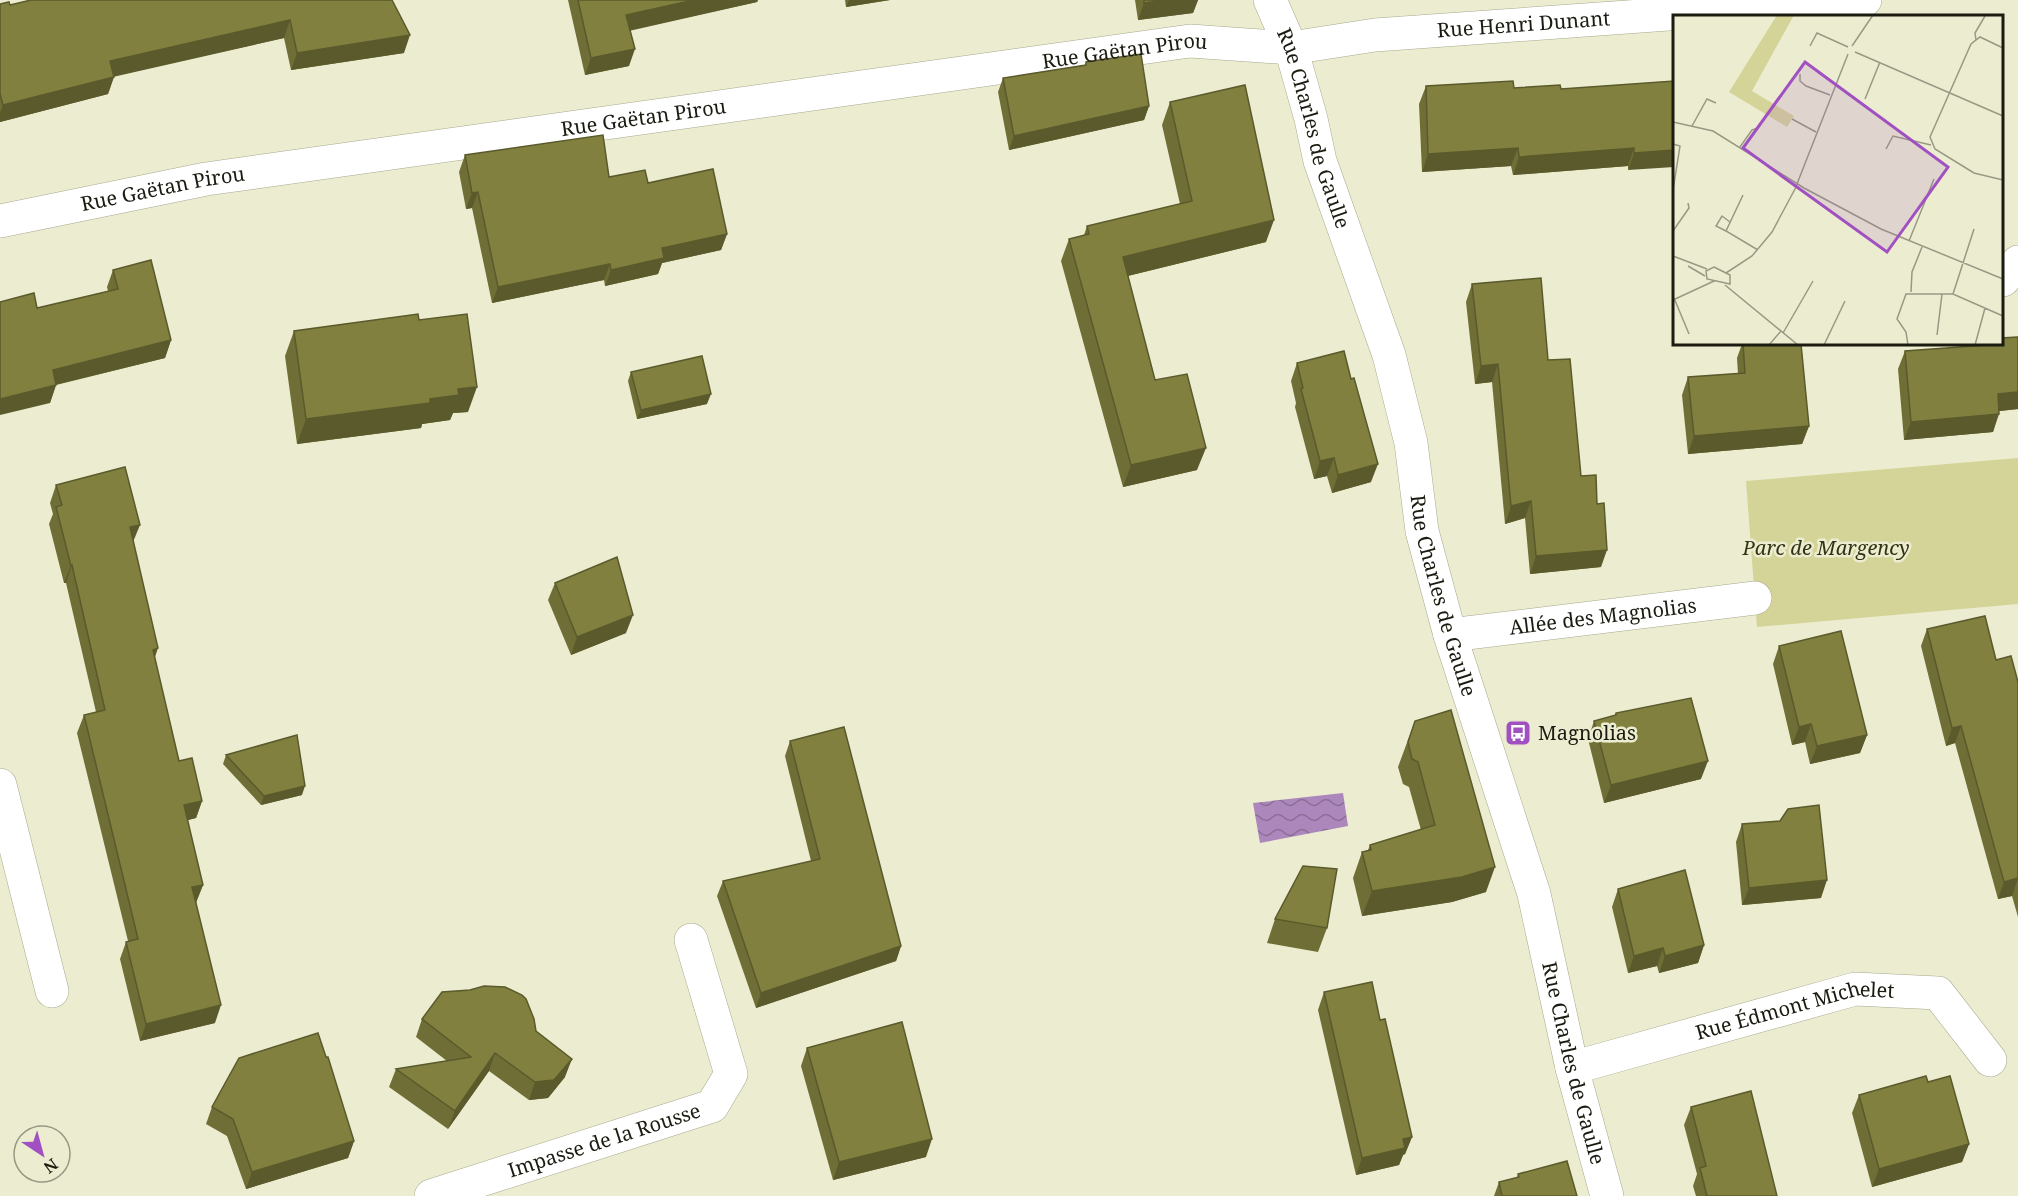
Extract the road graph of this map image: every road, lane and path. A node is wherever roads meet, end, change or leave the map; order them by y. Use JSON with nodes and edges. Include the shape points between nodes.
{"nodes":[{"id":1,"x":1270,"y":0,"type":"edge"},
{"id":2,"x":1865,"y":0,"type":"edge"},
{"id":3,"x":1291,"y":48,"type":"junction"},
{"id":4,"x":0,"y":221,"type":"edge"},
{"id":5,"x":1755,"y":598,"type":"dead end"},
{"id":6,"x":1450,"y":635,"type":"junction"},
{"id":7,"x":0,"y":785,"type":"edge"},
{"id":8,"x":691,"y":940,"type":"dead end"},
{"id":9,"x":52,"y":991,"type":"dead end"},
{"id":10,"x":1990,"y":1059,"type":"dead end"},
{"id":11,"x":1572,"y":1068,"type":"junction"},
{"id":12,"x":431,"y":1196,"type":"edge"},
{"id":13,"x":1607,"y":1196,"type":"edge"}],
"edges":[{"from":1,"to":3,"type":"street","name":"Rue Charles de Gaulle"},
{"from":2,"to":3,"type":"street","name":"Rue Henri Dunant","via":[[1375,35]]},
{"from":3,"to":4,"type":"street","name":"Rue Gaëtan Pirou","via":[[1190,42],[206,179]]},
{"from":3,"to":6,"type":"street","name":"Rue Charles de Gaulle","via":[[1320,161],[1389,356],[1411,443],[1422,531]]},
{"from":5,"to":6,"type":"street","name":"Allée des Magnolias"},
{"from":6,"to":11,"type":"street","name":"Rue Charles de Gaulle","via":[[1534,894]]},
{"from":7,"to":9,"type":"street"},
{"from":8,"to":12,"type":"street","name":"Impasse de la Rousse","via":[[731,1074],[712,1106]]},
{"from":10,"to":11,"type":"street","name":"Rue Édmont Michelet","via":[[1938,993],[1855,988]]},
{"from":11,"to":13,"type":"street","name":"Rue Charles de Gaulle"}]}
